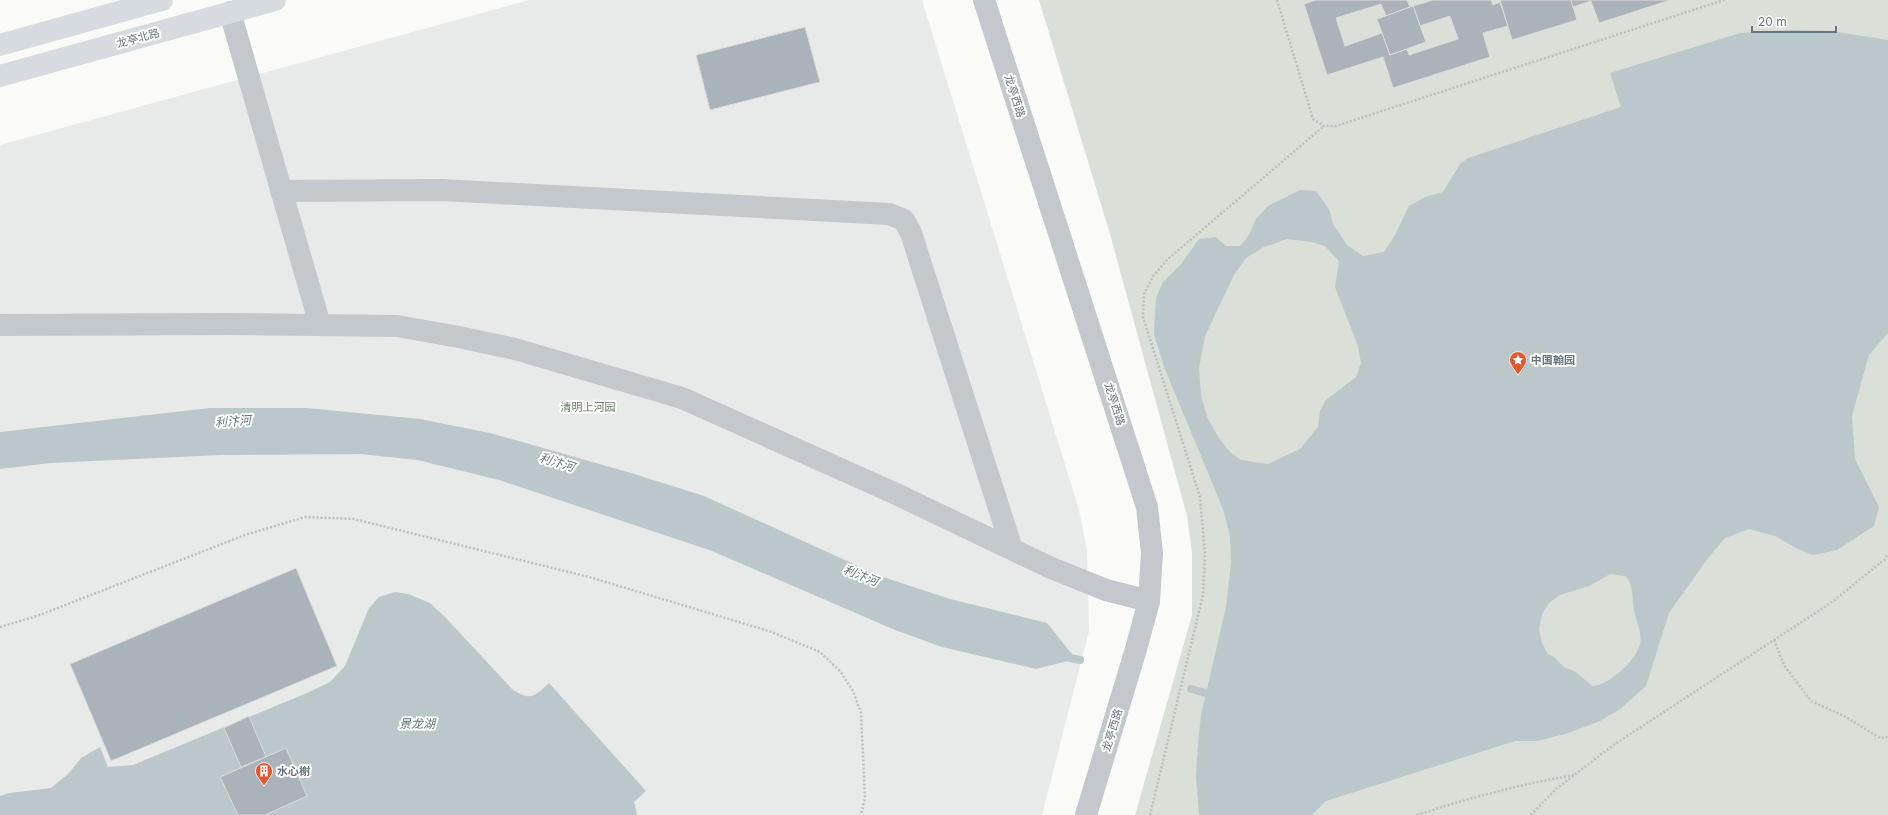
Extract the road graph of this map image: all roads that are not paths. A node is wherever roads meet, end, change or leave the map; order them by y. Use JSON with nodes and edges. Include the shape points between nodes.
{"nodes":[{"id":1,"x":162,"y":0,"type":"edge"},
{"id":2,"x":275,"y":0,"type":"edge"},
{"id":3,"x":984,"y":0,"type":"edge"},
{"id":4,"x":230,"y":12,"type":"junction"},
{"id":5,"x":0,"y":45,"type":"edge"},
{"id":6,"x":0,"y":76,"type":"edge"},
{"id":7,"x":281,"y":192,"type":"junction"},
{"id":8,"x":0,"y":325,"type":"edge"},
{"id":9,"x":320,"y":326,"type":"junction"},
{"id":10,"x":1012,"y":549,"type":"junction"},
{"id":11,"x":1149,"y":601,"type":"junction"},
{"id":12,"x":1086,"y":815,"type":"edge"}],
"edges":[{"from":1,"to":5,"type":"main road"},
{"from":2,"to":4,"type":"main road","name":"龙亭北路"},
{"from":3,"to":11,"type":"street","name":"龙亭西路","via":[[1147,507],[1152,553]]},
{"from":4,"to":6,"type":"main road","name":"龙亭北路"},
{"from":4,"to":7,"type":"street"},
{"from":7,"to":9,"type":"street"},
{"from":7,"to":10,"type":"street","via":[[442,190],[889,214],[904,220],[911,233]]},
{"from":8,"to":9,"type":"street"},
{"from":9,"to":10,"type":"street","via":[[398,326],[459,337],[682,398]]},
{"from":10,"to":11,"type":"street","via":[[1106,590]]},
{"from":11,"to":12,"type":"street","name":"龙亭西路"}]}
